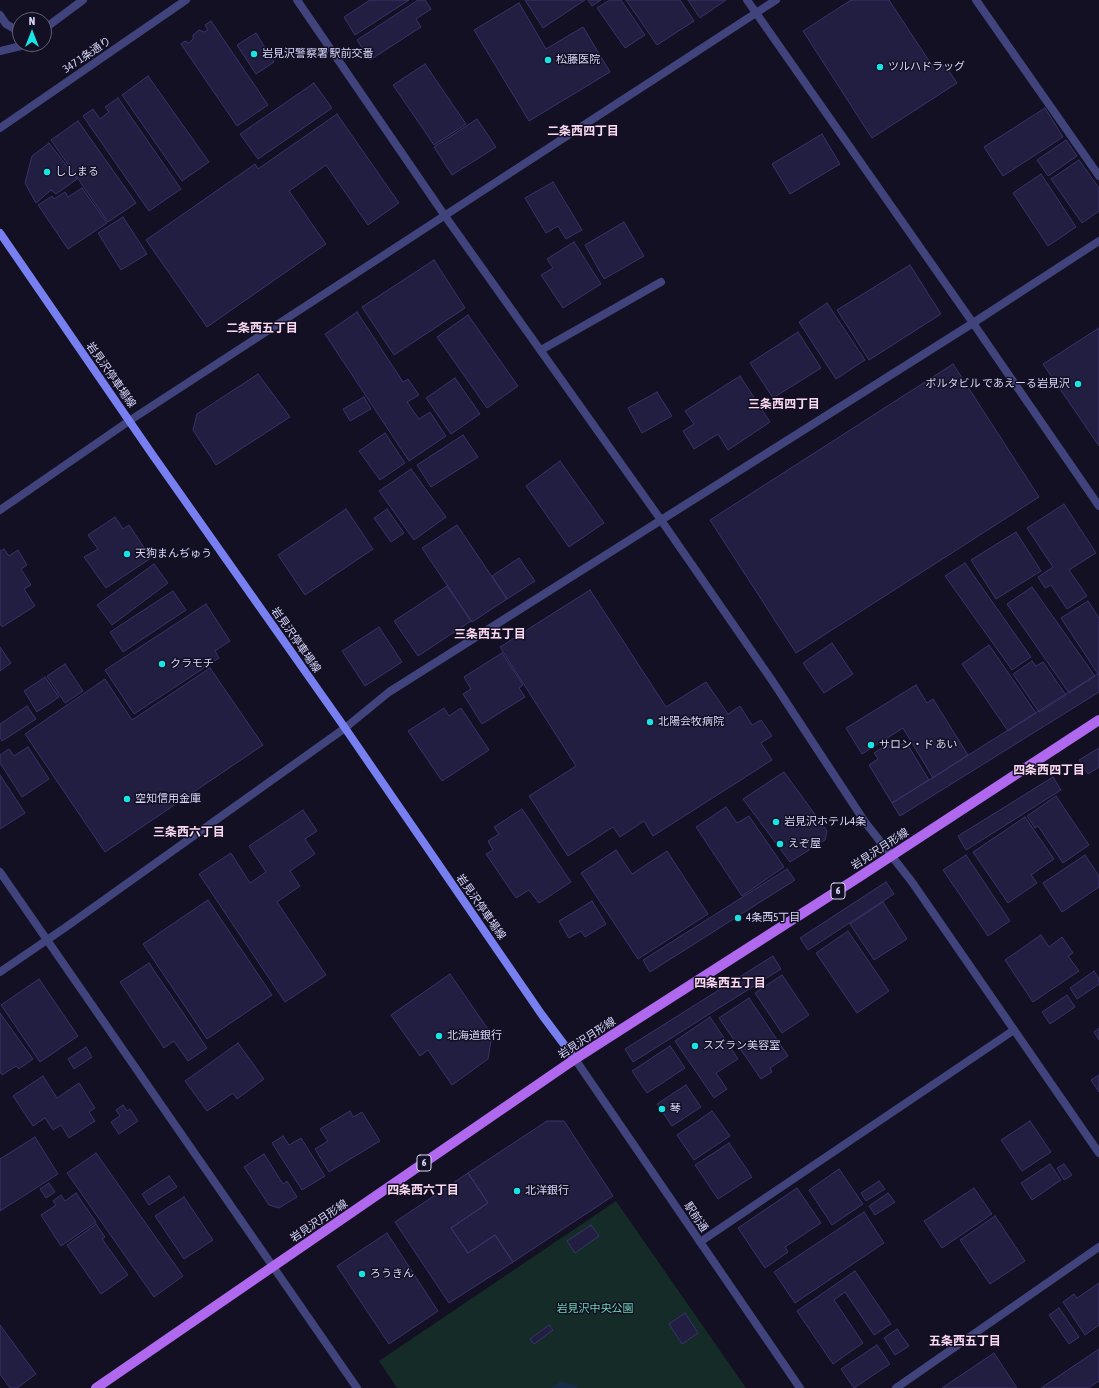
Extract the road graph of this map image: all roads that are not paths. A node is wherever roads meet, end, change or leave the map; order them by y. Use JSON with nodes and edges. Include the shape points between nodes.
{"nodes":[{"id":1,"x":83,"y":0,"type":"edge"},
{"id":2,"x":186,"y":0,"type":"edge"},
{"id":3,"x":297,"y":0,"type":"edge"},
{"id":4,"x":747,"y":0,"type":"edge"},
{"id":5,"x":776,"y":0,"type":"edge"},
{"id":6,"x":976,"y":0,"type":"edge"},
{"id":7,"x":755,"y":13,"type":"junction"},
{"id":8,"x":0,"y":15,"type":"edge"},
{"id":9,"x":52,"y":23,"type":"edge"},
{"id":10,"x":12,"y":27,"type":"edge"},
{"id":11,"x":12,"y":48,"type":"edge"},
{"id":12,"x":0,"y":51,"type":"edge"},
{"id":13,"x":0,"y":128,"type":"edge"},
{"id":14,"x":1099,"y":176,"type":"edge"},
{"id":15,"x":445,"y":216,"type":"junction"},
{"id":16,"x":0,"y":233,"type":"edge"},
{"id":17,"x":1099,"y":241,"type":"edge"},
{"id":18,"x":661,"y":282,"type":"dead end"},
{"id":19,"x":973,"y":323,"type":"junction"},
{"id":20,"x":541,"y":350,"type":"junction"},
{"id":21,"x":129,"y":421,"type":"junction"},
{"id":22,"x":1099,"y":506,"type":"edge"},
{"id":23,"x":0,"y":510,"type":"edge"},
{"id":24,"x":661,"y":520,"type":"junction"},
{"id":25,"x":1099,"y":720,"type":"edge"},
{"id":26,"x":345,"y":728,"type":"junction"},
{"id":27,"x":892,"y":855,"type":"junction"},
{"id":28,"x":0,"y":872,"type":"edge"},
{"id":29,"x":48,"y":940,"type":"junction"},
{"id":30,"x":0,"y":972,"type":"edge"},
{"id":31,"x":1014,"y":1030,"type":"junction"},
{"id":32,"x":575,"y":1060,"type":"junction"},
{"id":33,"x":1099,"y":1153,"type":"edge"},
{"id":34,"x":700,"y":1242,"type":"junction"},
{"id":35,"x":1099,"y":1247,"type":"edge"},
{"id":36,"x":273,"y":1267,"type":"junction"},
{"id":37,"x":96,"y":1388,"type":"edge"},
{"id":38,"x":358,"y":1388,"type":"edge"},
{"id":39,"x":800,"y":1388,"type":"edge"},
{"id":40,"x":896,"y":1388,"type":"edge"}],
"edges":[{"from":1,"to":9,"type":"street"},
{"from":2,"to":13,"type":"street","name":"347 1条通り"},
{"from":3,"to":15,"type":"street"},
{"from":4,"to":7,"type":"street"},
{"from":5,"to":7,"type":"street"},
{"from":6,"to":14,"type":"street"},
{"from":7,"to":15,"type":"street"},
{"from":7,"to":19,"type":"street"},
{"from":8,"to":10,"type":"street"},
{"from":11,"to":12,"type":"street"},
{"from":15,"to":20,"type":"street"},
{"from":15,"to":21,"type":"street"},
{"from":16,"to":21,"type":"main road","name":"岩見沢停車場線"},
{"from":17,"to":19,"type":"street"},
{"from":18,"to":20,"type":"street"},
{"from":19,"to":22,"type":"street"},
{"from":19,"to":24,"type":"street"},
{"from":20,"to":24,"type":"street"},
{"from":21,"to":23,"type":"street"},
{"from":21,"to":26,"type":"main road","name":"岩見沢停車場線"},
{"from":24,"to":26,"type":"street","via":[[389,692]]},
{"from":24,"to":27,"type":"street","via":[[771,679],[865,822]]},
{"from":25,"to":27,"type":"main road","name":"岩見沢月形線","number":"6"},
{"from":26,"to":29,"type":"street"},
{"from":26,"to":32,"type":"main road","name":"岩見沢停車場線"},
{"from":27,"to":31,"type":"street"},
{"from":27,"to":32,"type":"main road","name":"岩見沢月形線","number":"6"},
{"from":28,"to":29,"type":"street"},
{"from":29,"to":30,"type":"street"},
{"from":29,"to":36,"type":"street"},
{"from":31,"to":33,"type":"street"},
{"from":31,"to":34,"type":"street"},
{"from":32,"to":34,"type":"street","name":"駅前通"},
{"from":32,"to":36,"type":"main road","name":"岩見沢月形線","number":"6"},
{"from":34,"to":39,"type":"street","name":"駅前通"},
{"from":35,"to":40,"type":"street"},
{"from":36,"to":37,"type":"main road","name":"岩見沢月形線","number":"6"},
{"from":36,"to":38,"type":"street"}]}
